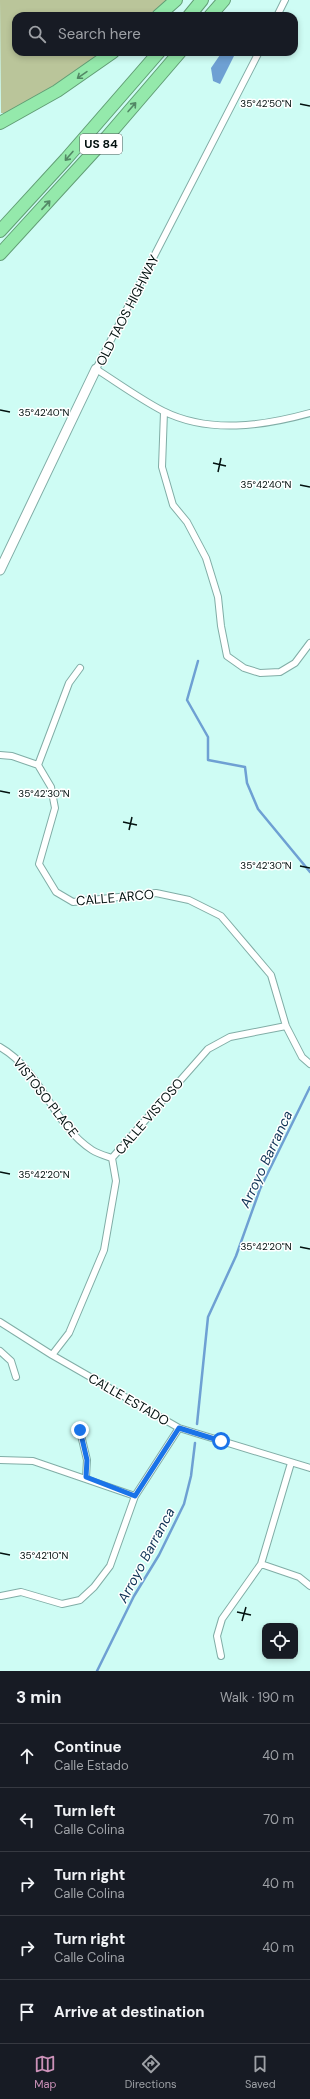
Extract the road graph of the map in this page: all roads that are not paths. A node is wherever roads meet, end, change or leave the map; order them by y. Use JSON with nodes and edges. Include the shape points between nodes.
{"nodes":[{"id":1,"x":176,"y":0,"type":"edge"},
{"id":2,"x":202,"y":0,"type":"edge"},
{"id":3,"x":224,"y":0,"type":"edge"},
{"id":4,"x":285,"y":0,"type":"edge"},
{"id":5,"x":162,"y":12,"type":"edge"},
{"id":6,"x":192,"y":12,"type":"edge"},
{"id":7,"x":214,"y":12,"type":"edge"},
{"id":8,"x":279,"y":12,"type":"edge"},
{"id":9,"x":107,"y":56,"type":"edge"},
{"id":10,"x":156,"y":56,"type":"edge"},
{"id":11,"x":177,"y":56,"type":"edge"},
{"id":12,"x":257,"y":56,"type":"edge"},
{"id":13,"x":0,"y":123,"type":"edge"},
{"id":14,"x":0,"y":231,"type":"edge"},
{"id":15,"x":0,"y":254,"type":"edge"},
{"id":16,"x":96,"y":369,"type":"junction"},
{"id":17,"x":164,"y":412,"type":"junction"},
{"id":18,"x":310,"y":413,"type":"edge"},
{"id":19,"x":0,"y":570,"type":"edge"},
{"id":20,"x":310,"y":643,"type":"edge"},
{"id":21,"x":80,"y":668,"type":"dead end"},
{"id":22,"x":0,"y":755,"type":"edge"},
{"id":23,"x":38,"y":765,"type":"junction"},
{"id":24,"x":286,"y":1026,"type":"junction"},
{"id":25,"x":0,"y":1047,"type":"edge"},
{"id":26,"x":310,"y":1064,"type":"edge"},
{"id":27,"x":112,"y":1158,"type":"junction"},
{"id":28,"x":0,"y":1322,"type":"edge"},
{"id":29,"x":0,"y":1351,"type":"edge"},
{"id":30,"x":52,"y":1355,"type":"junction"},
{"id":31,"x":16,"y":1377,"type":"dead end"},
{"id":32,"x":179,"y":1428,"type":"junction"},
{"id":33,"x":80,"y":1430,"type":"dead end"},
{"id":34,"x":0,"y":1460,"type":"edge"},
{"id":35,"x":291,"y":1463,"type":"junction"},
{"id":36,"x":310,"y":1468,"type":"edge"},
{"id":37,"x":86,"y":1477,"type":"junction"},
{"id":38,"x":135,"y":1496,"type":"junction"},
{"id":39,"x":261,"y":1564,"type":"junction"},
{"id":40,"x":310,"y":1586,"type":"edge"},
{"id":41,"x":1,"y":1596,"type":"edge"},
{"id":42,"x":221,"y":1656,"type":"dead end"}],
"edges":[{"from":1,"to":5,"type":"highway"},
{"from":2,"to":6,"type":"highway"},
{"from":3,"to":7,"type":"highway"},
{"from":4,"to":8,"type":"street"},
{"from":9,"to":13,"type":"highway","one_way":true,"via":[[57,91]]},
{"from":10,"to":14,"type":"highway","number":"US 84","one_way":true},
{"from":15,"to":11,"type":"highway","number":"US 84","one_way":true},
{"from":12,"to":16,"type":"street","name":"OLD TAOS HIGHWAY"},
{"from":16,"to":17,"type":"street"},
{"from":16,"to":19,"type":"street","name":"OLD TAOS HIGHWAY"},
{"from":17,"to":18,"type":"street","via":[[199,424],[236,426]]},
{"from":17,"to":20,"type":"street","via":[[162,466],[173,505],[187,522],[206,558],[218,597],[227,656],[244,668],[260,673],[280,672],[295,663]]},
{"from":21,"to":23,"type":"street","via":[[69,683]]},
{"from":22,"to":23,"type":"street","via":[[12,756]]},
{"from":23,"to":24,"type":"street","name":"CALLE ARCO","via":[[51,787],[55,808],[39,864],[56,892],[73,902],[156,893],[189,900],[222,916],[271,974]]},
{"from":24,"to":26,"type":"street","name":"CALLE ARCO","via":[[302,1058]]},
{"from":24,"to":27,"type":"street","name":"CALLE VISTOSO","via":[[230,1037],[208,1048]]},
{"from":25,"to":27,"type":"street","name":"VISTOSO PLACE","via":[[14,1055],[31,1073],[71,1132],[93,1150]]},
{"from":27,"to":30,"type":"street","name":"CALLE VISTOSO","via":[[116,1181],[104,1250],[69,1333]]},
{"from":28,"to":30,"type":"street","name":"CALLE ESTADO"},
{"from":29,"to":31,"type":"street","via":[[11,1361]]},
{"from":30,"to":32,"type":"street","name":"CALLE ESTADO"},
{"from":32,"to":35,"type":"street","name":"CALLE ESTADO"},
{"from":32,"to":38,"type":"street"},
{"from":33,"to":37,"type":"street","via":[[87,1460]]},
{"from":34,"to":37,"type":"street","via":[[33,1461]]},
{"from":35,"to":36,"type":"street","name":"CALLE ESTADO"},
{"from":35,"to":39,"type":"street"},
{"from":37,"to":38,"type":"street"},
{"from":38,"to":41,"type":"street","via":[[110,1566],[80,1600],[62,1604],[21,1592]]},
{"from":39,"to":40,"type":"street","via":[[300,1577]]},
{"from":39,"to":42,"type":"street","via":[[222,1619],[217,1636]]}]}
